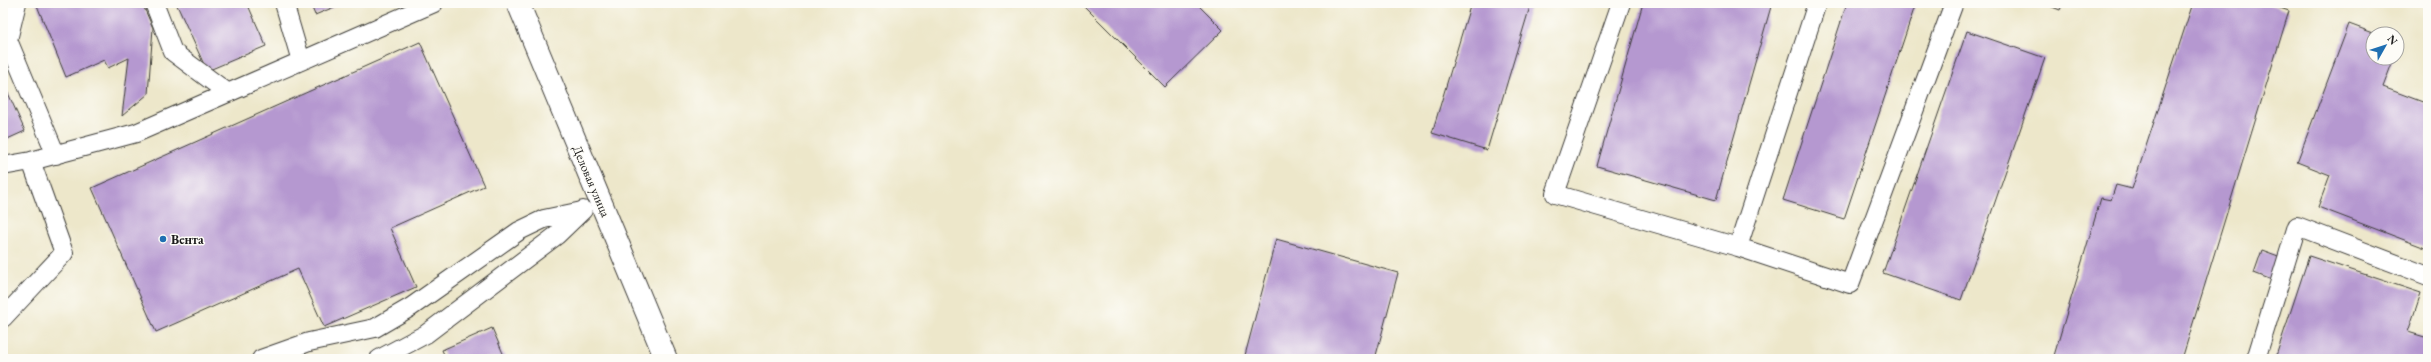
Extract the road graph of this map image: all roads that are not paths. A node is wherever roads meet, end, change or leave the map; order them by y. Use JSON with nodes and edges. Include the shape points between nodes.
{"nodes":[{"id":1,"x":18,"y":3,"type":"edge"},
{"id":2,"x":154,"y":3,"type":"edge"},
{"id":3,"x":284,"y":3,"type":"edge"},
{"id":4,"x":434,"y":3,"type":"edge"},
{"id":5,"x":518,"y":3,"type":"edge"},
{"id":6,"x":1621,"y":3,"type":"edge"},
{"id":7,"x":1817,"y":3,"type":"edge"},
{"id":8,"x":1954,"y":3,"type":"edge"},
{"id":9,"x":5,"y":40,"type":"edge"},
{"id":10,"x":302,"y":61,"type":"junction"},
{"id":11,"x":228,"y":93,"type":"junction"},
{"id":12,"x":56,"y":155,"type":"junction"},
{"id":13,"x":31,"y":161,"type":"junction"},
{"id":14,"x":3,"y":166,"type":"edge"},
{"id":15,"x":591,"y":206,"type":"junction"},
{"id":16,"x":1738,"y":247,"type":"junction"},
{"id":17,"x":2428,"y":276,"type":"edge"},
{"id":18,"x":3,"y":318,"type":"edge"},
{"id":19,"x":261,"y":359,"type":"edge"},
{"id":20,"x":379,"y":359,"type":"edge"},
{"id":21,"x":666,"y":359,"type":"edge"},
{"id":22,"x":2256,"y":359,"type":"edge"}],
"edges":[{"from":1,"to":9,"type":"lane"},
{"from":2,"to":11,"type":"lane","via":[[173,52]]},
{"from":3,"to":10,"type":"lane"},
{"from":4,"to":10,"type":"lane"},
{"from":5,"to":15,"type":"street","name":"Деловая улица"},
{"from":6,"to":16,"type":"lane","via":[[1556,194]]},
{"from":7,"to":16,"type":"lane"},
{"from":8,"to":16,"type":"lane","via":[[1850,284]]},
{"from":9,"to":12,"type":"lane"},
{"from":10,"to":11,"type":"lane"},
{"from":11,"to":12,"type":"lane","via":[[136,133]]},
{"from":12,"to":13,"type":"lane"},
{"from":13,"to":14,"type":"lane"},
{"from":13,"to":18,"type":"lane","via":[[64,253]]},
{"from":15,"to":19,"type":"lane","via":[[544,219],[519,231],[411,307],[375,328],[309,342]]},
{"from":15,"to":20,"type":"lane","via":[[557,235],[426,334]]},
{"from":15,"to":21,"type":"street","name":"Деловая улица"},
{"from":17,"to":22,"type":"lane","via":[[2297,226]]}]}
